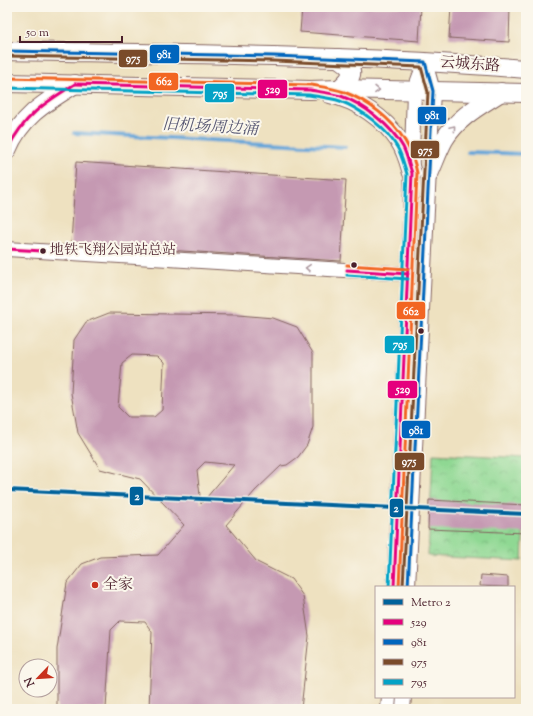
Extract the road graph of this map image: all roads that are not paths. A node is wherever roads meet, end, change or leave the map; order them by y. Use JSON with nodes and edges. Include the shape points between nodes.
{"nodes":[{"id":1,"x":7,"y":51,"type":"edge"},
{"id":2,"x":338,"y":58,"type":"junction"},
{"id":3,"x":425,"y":62,"type":"junction"},
{"id":4,"x":526,"y":69,"type":"edge"},
{"id":5,"x":7,"y":83,"type":"edge"},
{"id":6,"x":75,"y":84,"type":"junction"},
{"id":7,"x":339,"y":89,"type":"junction"},
{"id":8,"x":310,"y":90,"type":"junction"},
{"id":9,"x":414,"y":91,"type":"junction"},
{"id":10,"x":433,"y":91,"type":"junction"},
{"id":11,"x":500,"y":92,"type":"junction"},
{"id":12,"x":526,"y":93,"type":"edge"},
{"id":13,"x":7,"y":150,"type":"edge"},
{"id":14,"x":420,"y":174,"type":"junction"},
{"id":15,"x":7,"y":249,"type":"edge"},
{"id":16,"x":408,"y":274,"type":"junction"},
{"id":17,"x":394,"y":586,"type":"edge"},
{"id":18,"x":408,"y":586,"type":"edge"},
{"id":19,"x":389,"y":698,"type":"edge"},
{"id":20,"x":404,"y":698,"type":"edge"},
{"id":21,"x":388,"y":709,"type":"edge"},
{"id":22,"x":403,"y":709,"type":"edge"}],
"edges":[{"from":1,"to":2,"type":"main road","name":"云城东路"},
{"from":2,"to":3,"type":"main road","name":"云城东路"},
{"from":2,"to":7,"type":"main road","via":[[350,68],[351,73],[350,78]]},
{"from":3,"to":4,"type":"main road","name":"云城东路"},
{"from":3,"to":9,"type":"street"},
{"from":3,"to":10,"type":"street"},
{"from":5,"to":6,"type":"main road","name":"云城东路"},
{"from":6,"to":8,"type":"main road","name":"云城东路"},
{"from":6,"to":13,"type":"main road","via":[[29,116]]},
{"from":7,"to":8,"type":"main road","name":"云城东路"},
{"from":7,"to":9,"type":"main road","name":"云城东路","one_way":true},
{"from":8,"to":14,"type":"main road","via":[[341,96],[382,121]]},
{"from":9,"to":10,"type":"main road","name":"云城东路"},
{"from":9,"to":14,"type":"street"},
{"from":10,"to":11,"type":"main road","name":"云城东路"},
{"from":10,"to":14,"type":"street"},
{"from":11,"to":12,"type":"main road","name":"云城东路"},
{"from":14,"to":11,"type":"main road","one_way":true,"via":[[453,127]]},
{"from":14,"to":16,"type":"street"},
{"from":14,"to":18,"type":"street"},
{"from":16,"to":15,"type":"street","one_way":true},
{"from":16,"to":17,"type":"street"},
{"from":19,"to":21,"type":"street"},
{"from":20,"to":22,"type":"street"}]}
